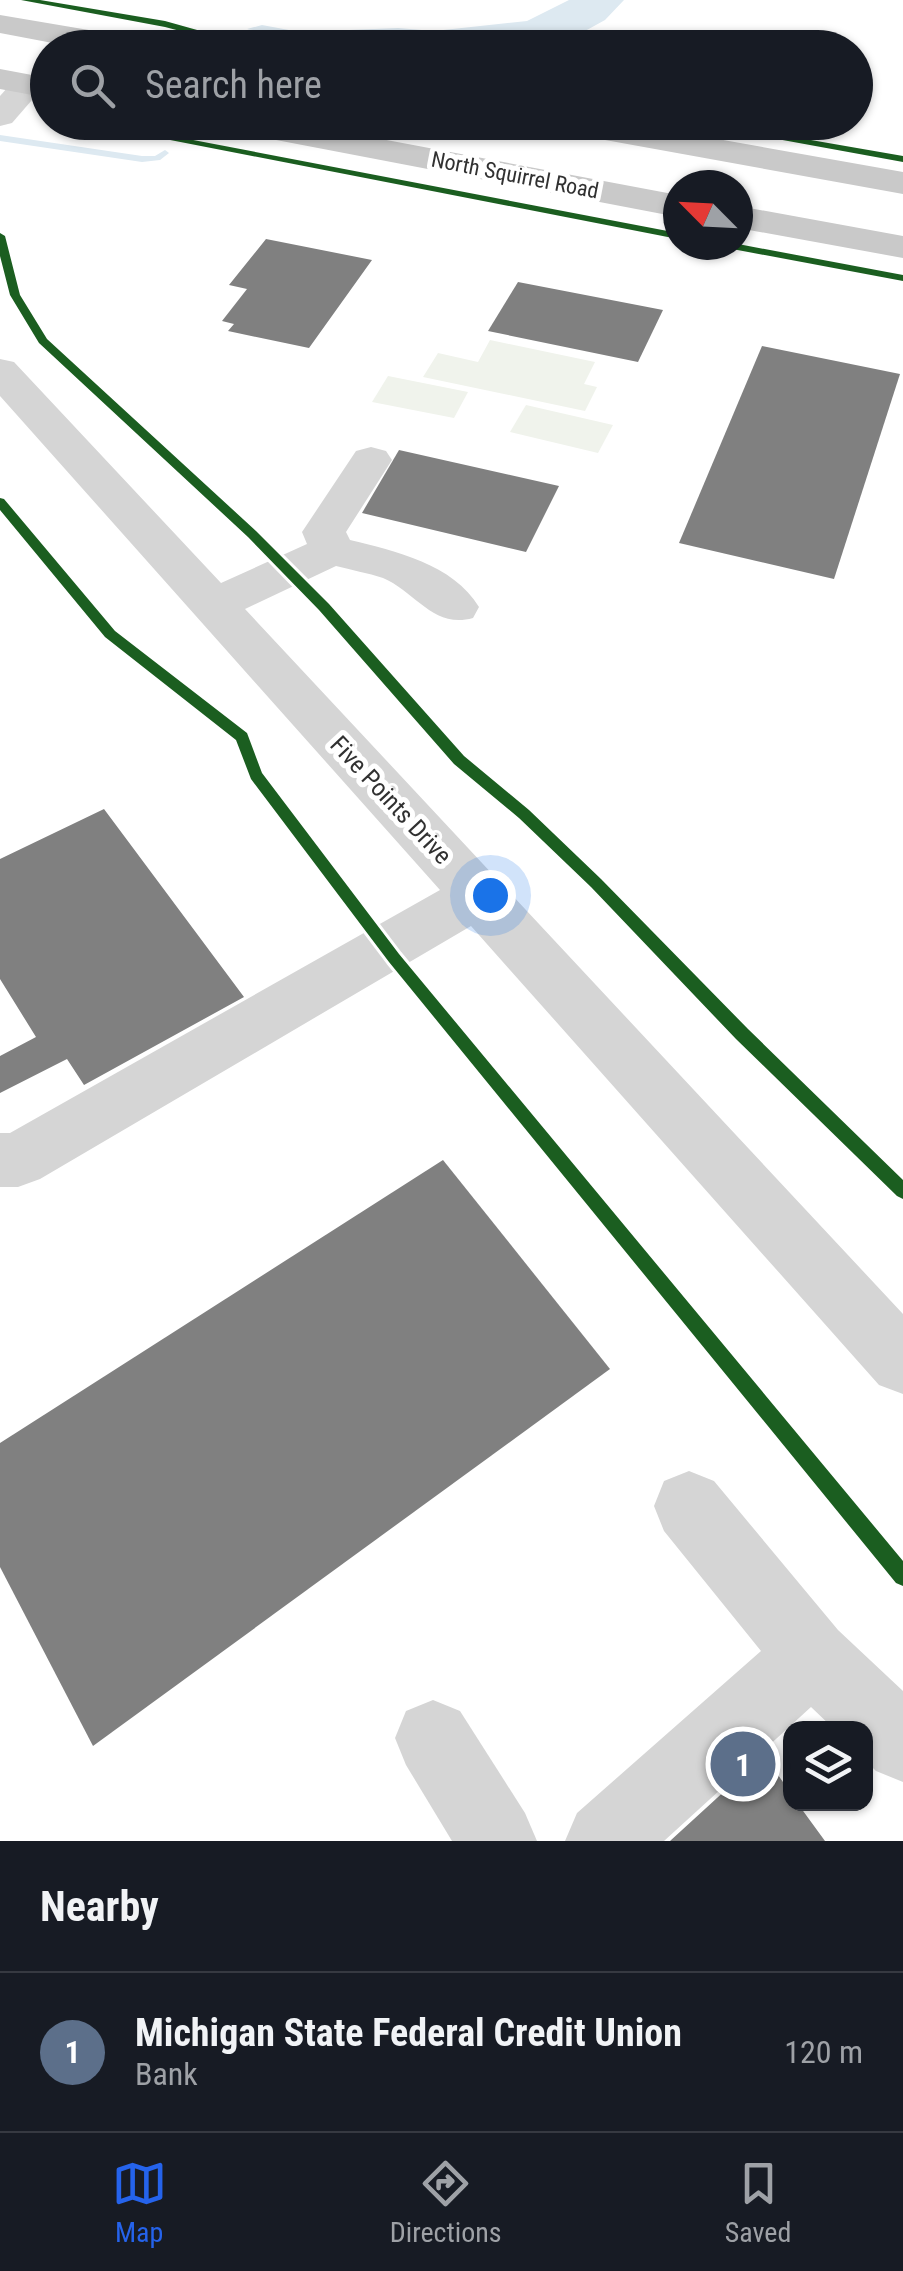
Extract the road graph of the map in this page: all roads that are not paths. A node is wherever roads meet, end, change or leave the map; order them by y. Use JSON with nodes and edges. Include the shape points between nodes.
{"nodes":[{"id":1,"x":0,"y":24,"type":"edge"},
{"id":2,"x":34,"y":30,"type":"edge"},
{"id":3,"x":25,"y":84,"type":"edge"},
{"id":4,"x":0,"y":116,"type":"edge"},
{"id":5,"x":328,"y":140,"type":"edge"},
{"id":6,"x":406,"y":140,"type":"edge"},
{"id":7,"x":660,"y":140,"type":"edge"},
{"id":8,"x":666,"y":141,"type":"junction"},
{"id":9,"x":360,"y":146,"type":"junction"},
{"id":10,"x":903,"y":183,"type":"edge"},
{"id":11,"x":609,"y":193,"type":"junction"},
{"id":12,"x":663,"y":203,"type":"edge"},
{"id":13,"x":753,"y":219,"type":"edge"},
{"id":14,"x":903,"y":247,"type":"edge"},
{"id":15,"x":5,"y":385,"type":"edge"},
{"id":16,"x":371,"y":460,"type":"dead end"},
{"id":17,"x":332,"y":550,"type":"junction"},
{"id":18,"x":212,"y":606,"type":"junction"},
{"id":19,"x":456,"y":607,"type":"dead end"},
{"id":20,"x":478,"y":895,"type":"junction"},
{"id":21,"x":0,"y":1160,"type":"edge"},
{"id":22,"x":903,"y":1362,"type":"edge"},
{"id":23,"x":688,"y":1506,"type":"dead end"},
{"id":24,"x":812,"y":1656,"type":"junction"},
{"id":25,"x":433,"y":1738,"type":"dead end"},
{"id":26,"x":903,"y":1744,"type":"edge"},
{"id":27,"x":498,"y":1841,"type":"edge"},
{"id":28,"x":606,"y":1841,"type":"edge"}],
"edges":[{"from":1,"to":2,"type":"main road"},
{"from":3,"to":4,"type":"street"},
{"from":5,"to":9,"type":"main road","name":"North Squirrel Road"},
{"from":6,"to":9,"type":"main road"},
{"from":7,"to":8,"type":"main road"},
{"from":8,"to":10,"type":"main road"},
{"from":8,"to":11,"type":"main road","via":[[612,155],[600,173]]},
{"from":9,"to":11,"type":"main road","name":"North Squirrel Road"},
{"from":11,"to":12,"type":"main road","name":"North Squirrel Road"},
{"from":13,"to":14,"type":"main road"},
{"from":15,"to":18,"type":"street","name":"Five Points Drive"},
{"from":16,"to":17,"type":"street","via":[[324,532]]},
{"from":17,"to":18,"type":"street"},
{"from":17,"to":19,"type":"street","via":[[401,568]]},
{"from":18,"to":20,"type":"street","name":"Five Points Drive"},
{"from":20,"to":21,"type":"street","via":[[18,1160]]},
{"from":20,"to":22,"type":"street","name":"Five Points Drive"},
{"from":23,"to":24,"type":"street"},
{"from":24,"to":26,"type":"street"},
{"from":24,"to":28,"type":"street"},
{"from":25,"to":27,"type":"street"}]}
